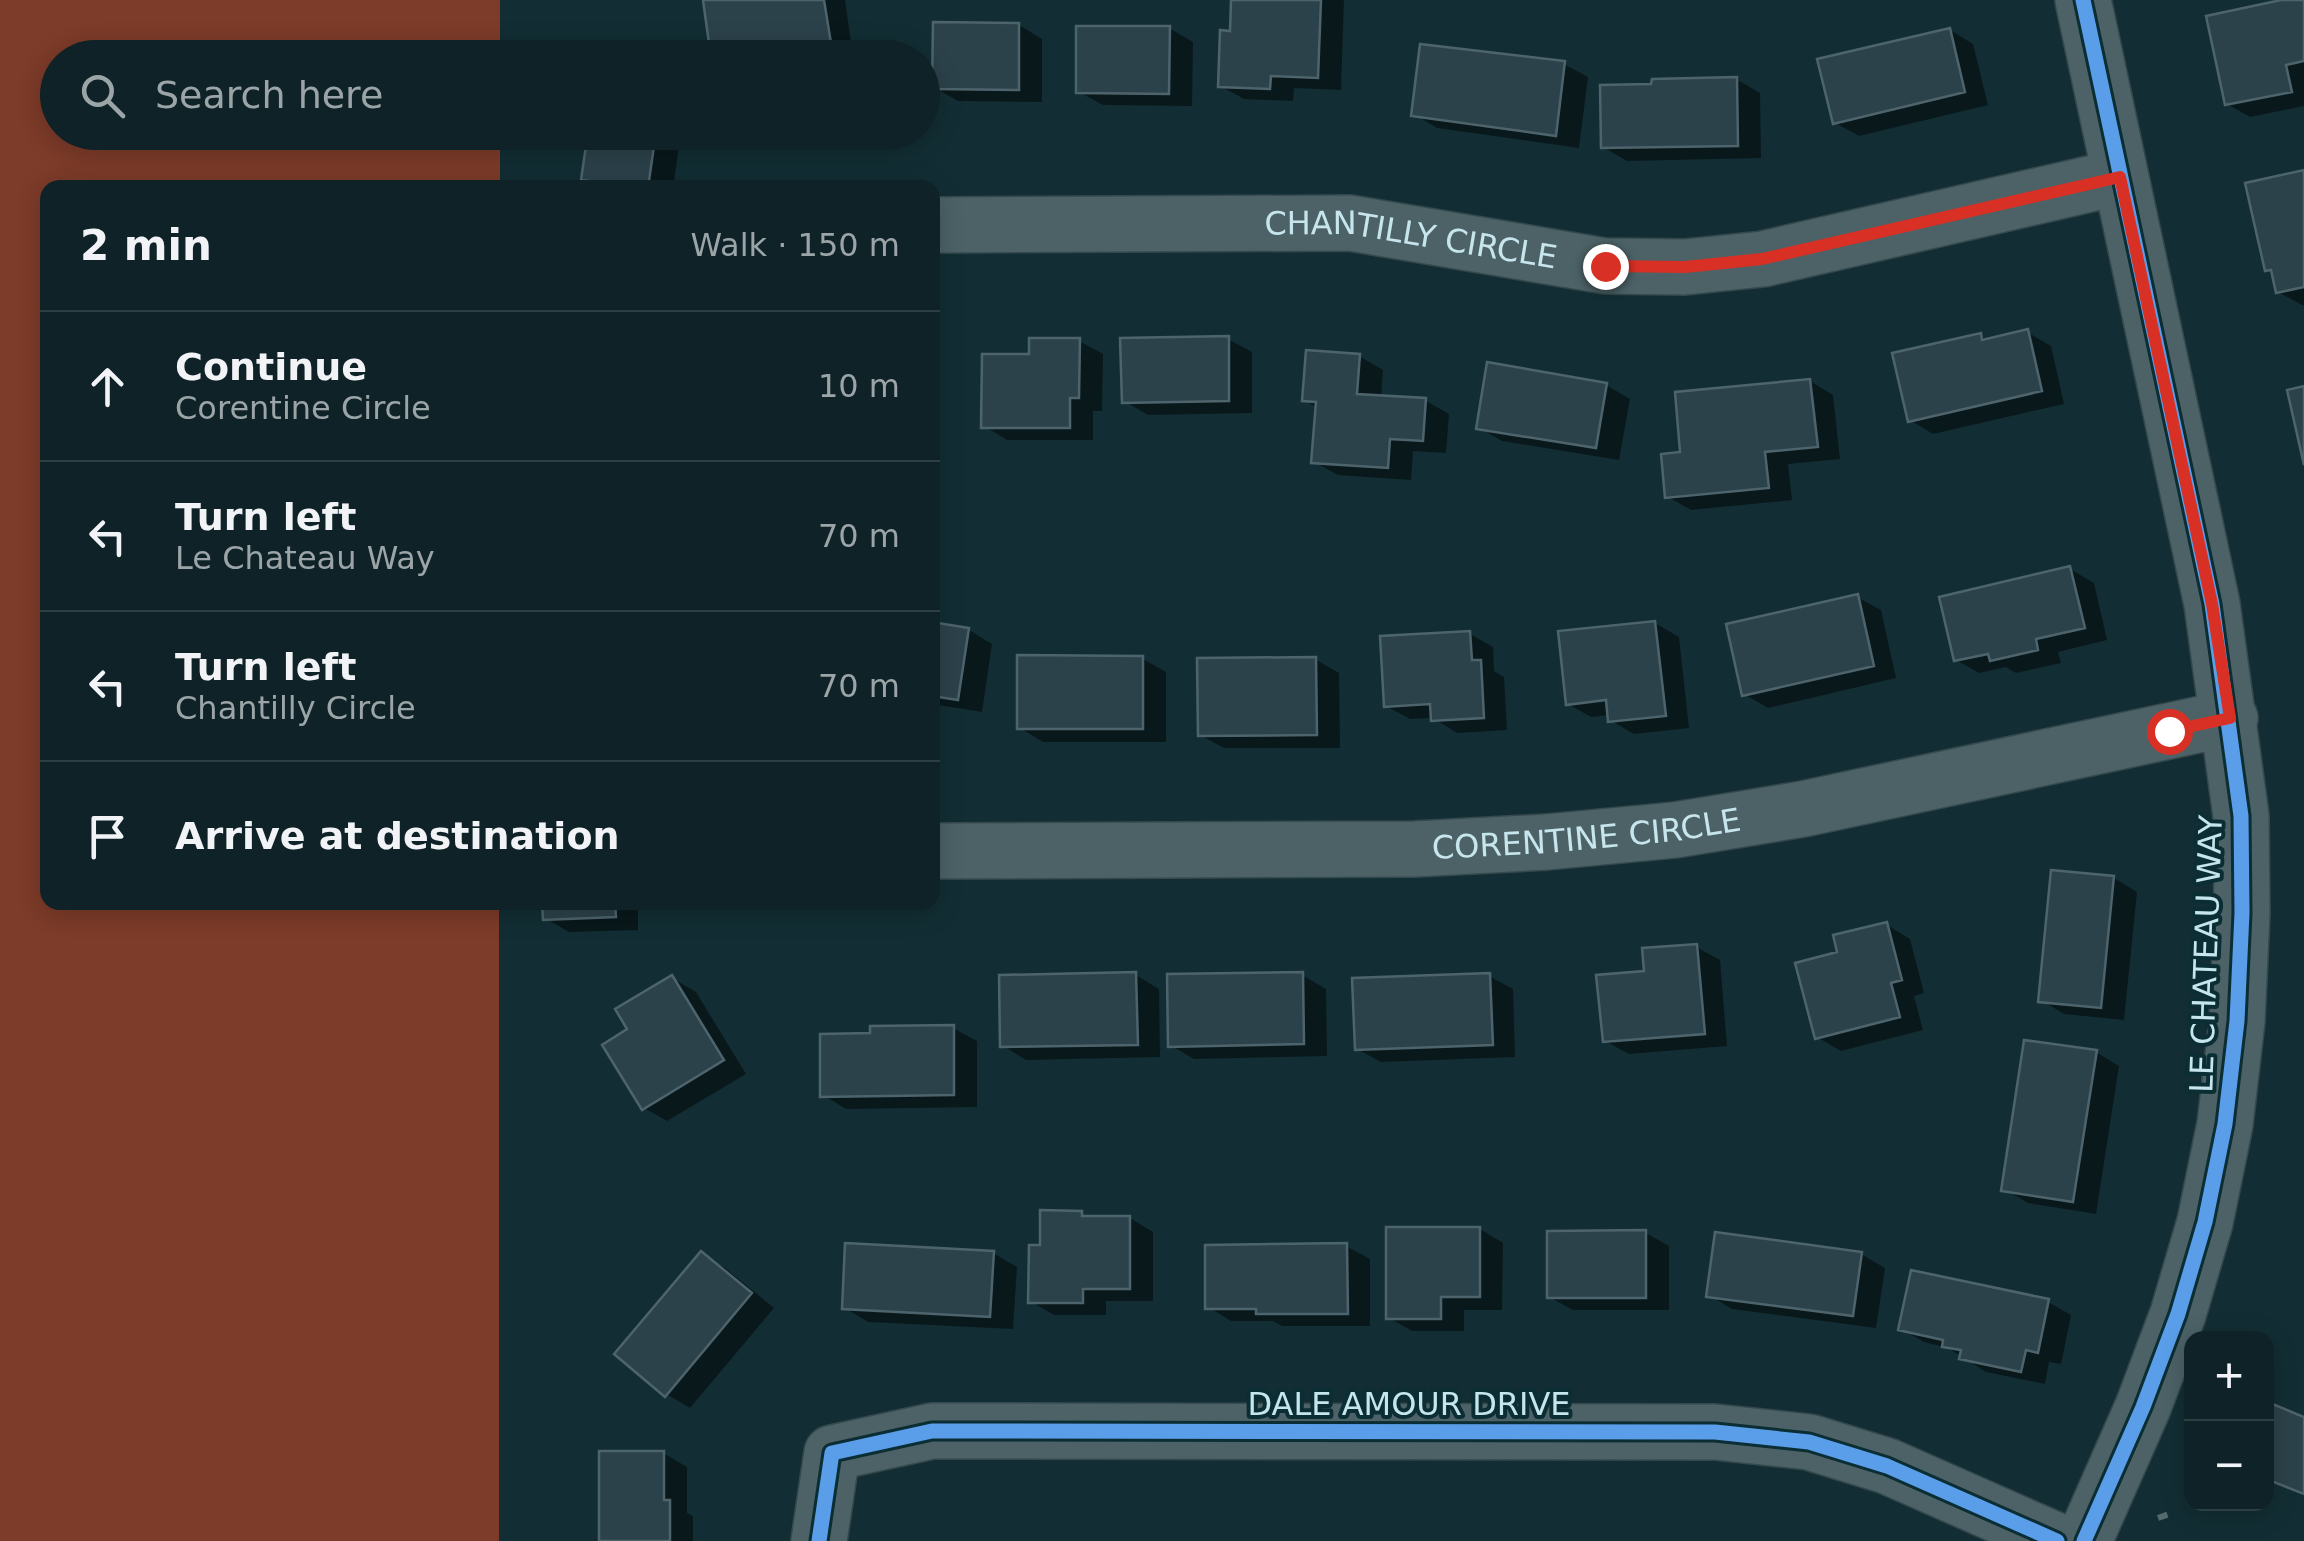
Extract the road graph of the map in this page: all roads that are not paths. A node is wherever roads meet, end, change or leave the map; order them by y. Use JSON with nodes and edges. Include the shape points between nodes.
{"nodes":[{"id":1,"x":2083,"y":0,"type":"edge"},
{"id":2,"x":2120,"y":177,"type":"junction"},
{"id":3,"x":940,"y":225,"type":"edge"},
{"id":4,"x":2230,"y":718,"type":"junction"},
{"id":5,"x":940,"y":851,"type":"edge"},
{"id":6,"x":819,"y":1541,"type":"edge"},
{"id":7,"x":2056,"y":1541,"type":"edge"},
{"id":8,"x":2084,"y":1541,"type":"edge"}],
"edges":[{"from":1,"to":2,"type":"street","name":"LE CHATEAU WAY"},
{"from":2,"to":3,"type":"street","name":"CHANTILLY CIRCLE","via":[[1762,259],[1685,267],[1605,266],[1350,222]]},
{"from":2,"to":4,"type":"street","name":"LE CHATEAU WAY","via":[[2212,604]]},
{"from":4,"to":5,"type":"street","name":"CORENTINE CIRCLE","via":[[1674,830],[1415,849]]},
{"from":4,"to":8,"type":"street","name":"LE CHATEAU WAY","via":[[2242,913],[2225,1124],[2178,1314]]},
{"from":6,"to":7,"type":"street","name":"DALE AMOUR DRIVE","via":[[832,1454],[932,1431],[1010,1431],[1715,1432],[1809,1442],[1886,1466]]}]}
